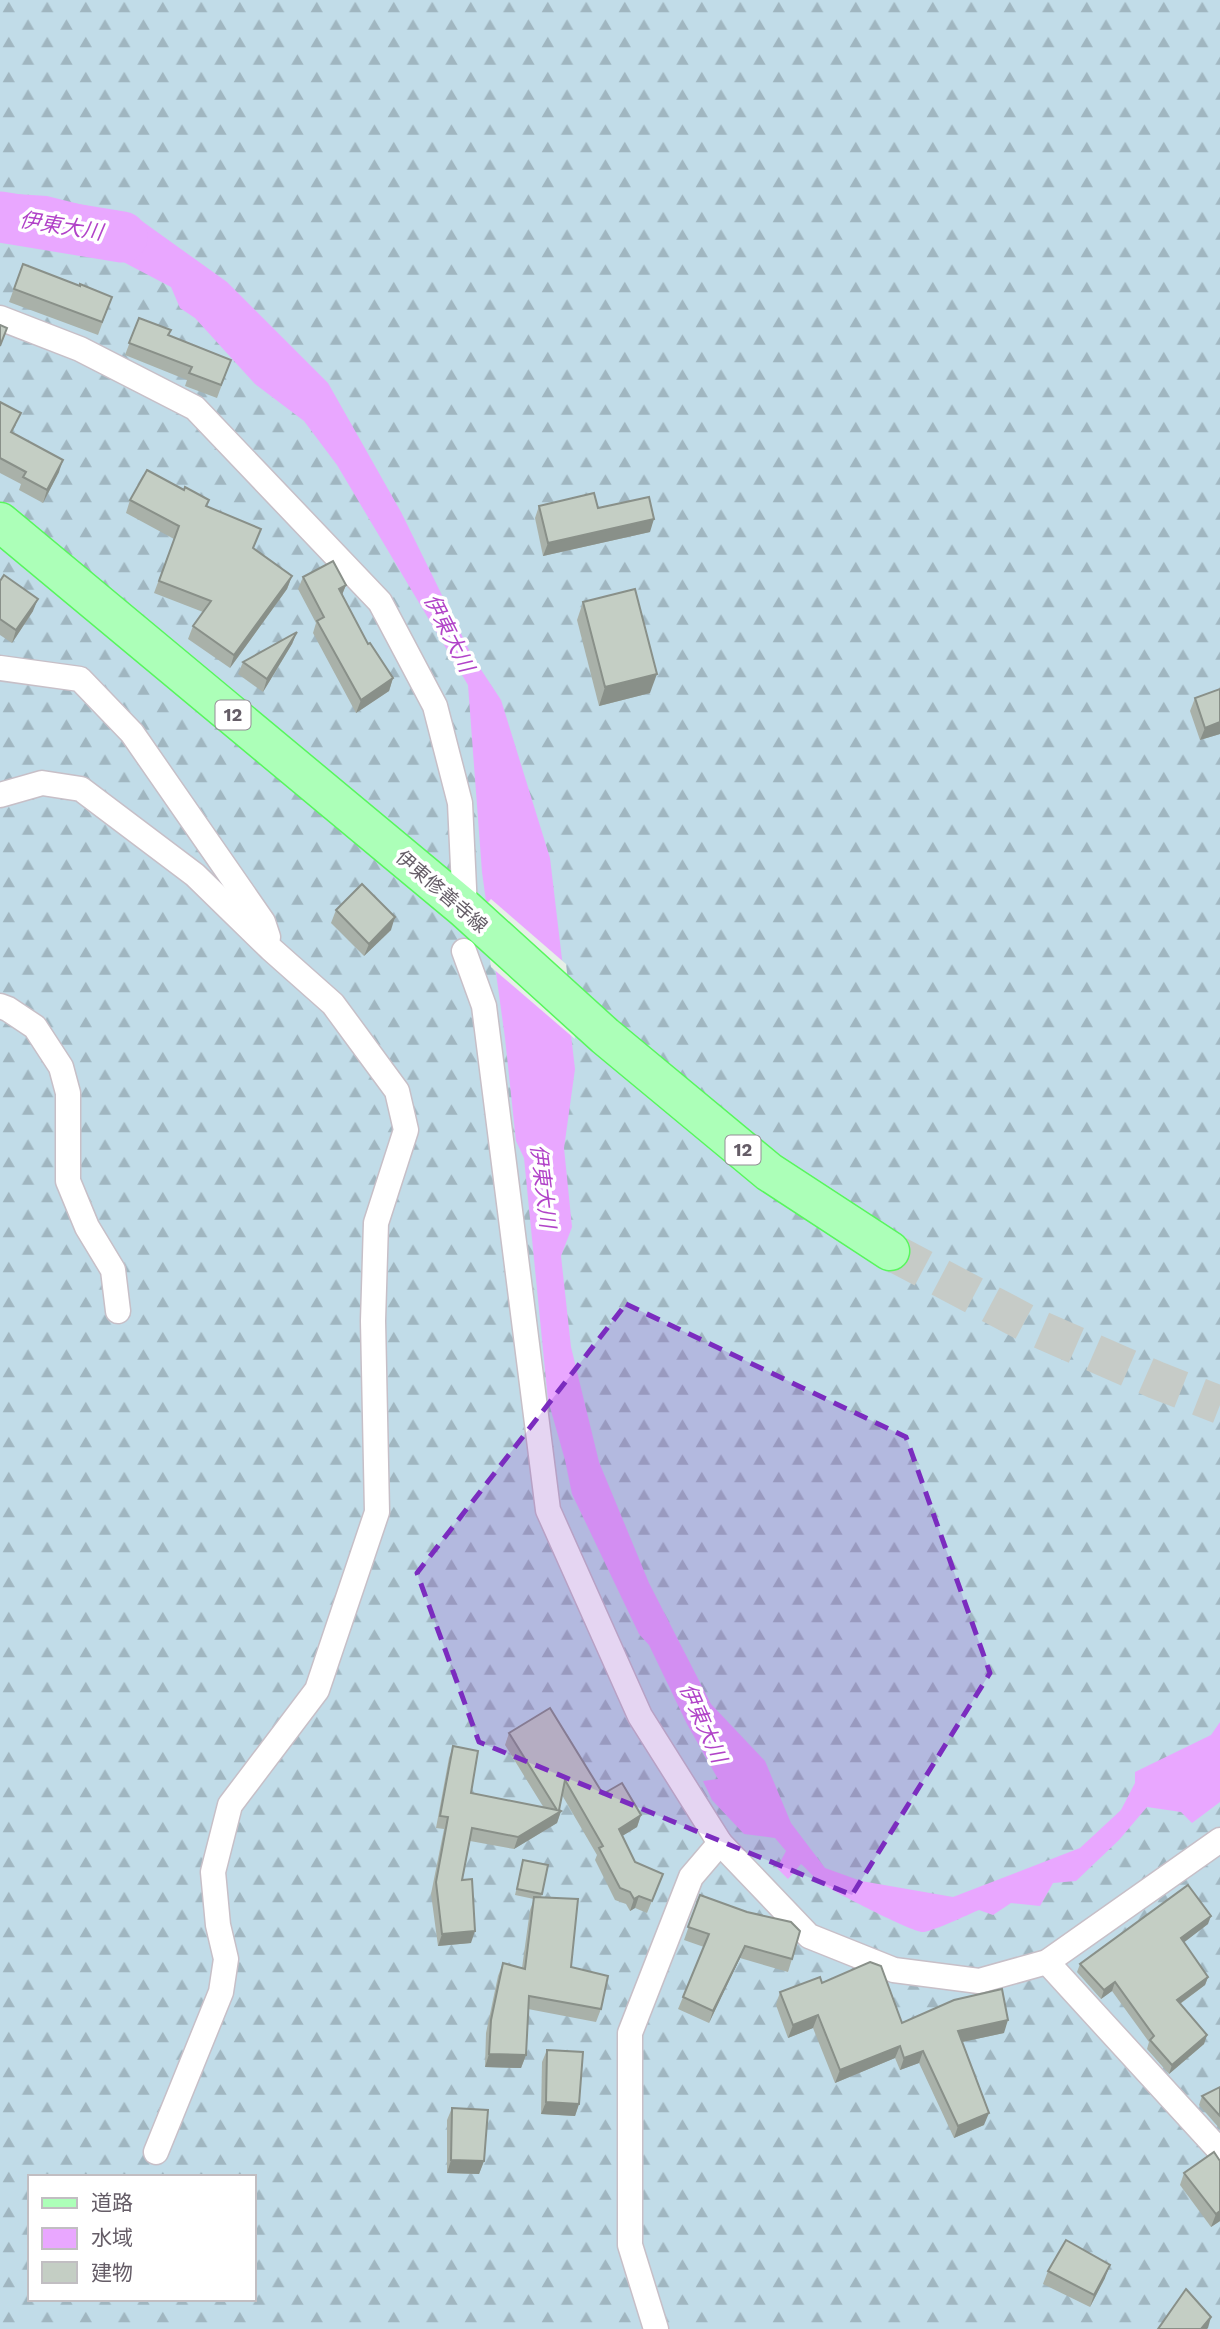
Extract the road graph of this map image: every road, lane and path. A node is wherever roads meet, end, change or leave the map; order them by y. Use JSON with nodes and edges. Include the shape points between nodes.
{"nodes":[{"id":1,"x":0,"y":318,"type":"edge"},
{"id":2,"x":0,"y":522,"type":"edge"},
{"id":3,"x":0,"y":668,"type":"edge"},
{"id":4,"x":0,"y":795,"type":"edge"},
{"id":5,"x":465,"y":909,"type":"junction"},
{"id":6,"x":480,"y":945,"type":"junction"},
{"id":7,"x":271,"y":949,"type":"junction"},
{"id":8,"x":0,"y":1006,"type":"edge"},
{"id":9,"x":890,"y":1251,"type":"tunnel mouth"},
{"id":10,"x":118,"y":1311,"type":"dead end"},
{"id":11,"x":1220,"y":1840,"type":"edge"},
{"id":12,"x":720,"y":1843,"type":"junction"},
{"id":13,"x":1047,"y":1962,"type":"junction"},
{"id":14,"x":1220,"y":2151,"type":"edge"},
{"id":15,"x":156,"y":2152,"type":"dead end"},
{"id":16,"x":656,"y":2329,"type":"edge"}],
"edges":[{"from":1,"to":5,"type":"street","via":[[80,349],[195,408],[380,602],[435,706],[460,803]]},
{"from":2,"to":5,"type":"main road","name":"伊東修善寺線","number":"12"},
{"from":3,"to":7,"type":"street","via":[[80,679],[131,733],[263,922]]},
{"from":4,"to":7,"type":"street","via":[[42,783],[81,789],[195,875]]},
{"from":5,"to":6,"type":"main road","name":"伊東修善寺線","number":"12"},
{"from":6,"to":9,"type":"main road","name":"伊東修善寺線","number":"12","via":[[605,1036],[769,1172]]},
{"from":6,"to":12,"type":"street","via":[[548,1510],[640,1716]]},
{"from":7,"to":15,"type":"street","via":[[333,1004],[397,1091],[406,1130],[376,1223],[377,1512],[317,1690],[230,1805],[213,1872],[226,1959],[221,1992]]},
{"from":8,"to":10,"type":"street","via":[[35,1027],[61,1068],[68,1093],[68,1181],[87,1227],[113,1270]]},
{"from":11,"to":13,"type":"street"},
{"from":12,"to":13,"type":"street","via":[[809,1936],[894,1970],[979,1981]]},
{"from":12,"to":16,"type":"street","via":[[691,1877],[630,2033],[629,2245]]},
{"from":13,"to":14,"type":"street"}]}
